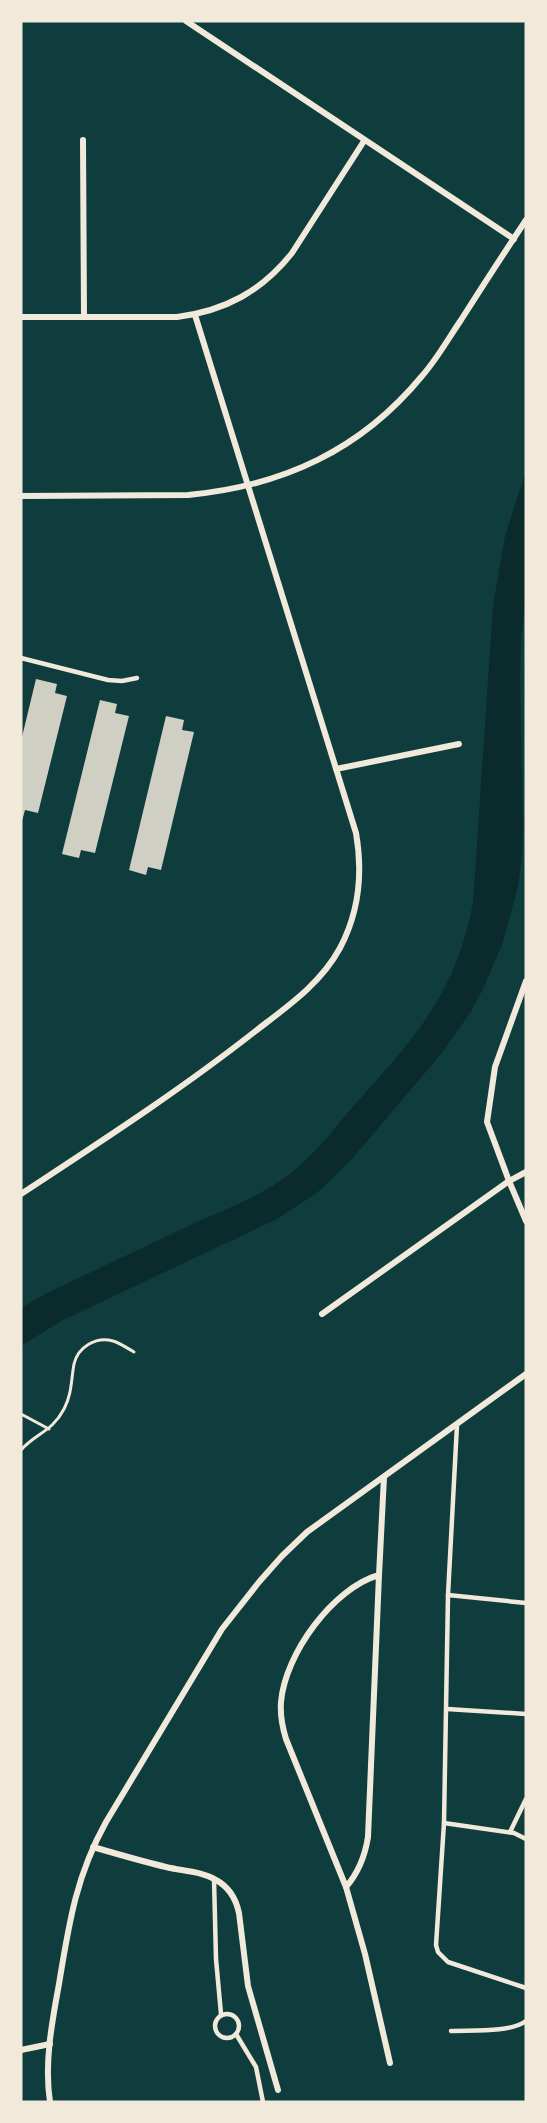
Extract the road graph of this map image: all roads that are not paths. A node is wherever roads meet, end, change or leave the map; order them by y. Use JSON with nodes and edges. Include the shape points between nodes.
{"nodes":[{"id":1,"x":186,"y":21,"type":"edge"},
{"id":2,"x":83,"y":140,"type":"dead end"},
{"id":3,"x":364,"y":141,"type":"junction"},
{"id":4,"x":526,"y":220,"type":"edge"},
{"id":5,"x":514,"y":239,"type":"junction"},
{"id":6,"x":195,"y":315,"type":"junction"},
{"id":7,"x":21,"y":317,"type":"edge"},
{"id":8,"x":84,"y":317,"type":"junction"},
{"id":9,"x":247,"y":487,"type":"junction"},
{"id":10,"x":21,"y":496,"type":"edge"},
{"id":11,"x":21,"y":658,"type":"edge"},
{"id":12,"x":137,"y":678,"type":"dead end"},
{"id":13,"x":459,"y":744,"type":"dead end"},
{"id":14,"x":336,"y":769,"type":"junction"},
{"id":15,"x":526,"y":981,"type":"edge"},
{"id":16,"x":526,"y":1172,"type":"edge"},
{"id":17,"x":509,"y":1182,"type":"junction"},
{"id":18,"x":21,"y":1194,"type":"edge"},
{"id":19,"x":526,"y":1221,"type":"edge"},
{"id":20,"x":322,"y":1314,"type":"dead end"},
{"id":21,"x":526,"y":1374,"type":"edge"},
{"id":22,"x":456,"y":1425,"type":"junction"},
{"id":23,"x":384,"y":1477,"type":"junction"},
{"id":24,"x":379,"y":1575,"type":"junction"},
{"id":25,"x":448,"y":1595,"type":"junction"},
{"id":26,"x":526,"y":1603,"type":"edge"},
{"id":27,"x":447,"y":1709,"type":"junction"},
{"id":28,"x":526,"y":1714,"type":"edge"},
{"id":29,"x":526,"y":1799,"type":"edge"},
{"id":30,"x":444,"y":1823,"type":"junction"},
{"id":31,"x":510,"y":1832,"type":"junction"},
{"id":32,"x":526,"y":1839,"type":"edge"},
{"id":33,"x":93,"y":1847,"type":"junction"},
{"id":34,"x":214,"y":1879,"type":"junction"},
{"id":35,"x":346,"y":1887,"type":"junction"},
{"id":36,"x":526,"y":1988,"type":"edge"},
{"id":37,"x":221,"y":2014,"type":"junction"},
{"id":38,"x":526,"y":2021,"type":"edge"},
{"id":39,"x":451,"y":2031,"type":"dead end"},
{"id":40,"x":236,"y":2034,"type":"junction"},
{"id":41,"x":50,"y":2044,"type":"junction"},
{"id":42,"x":21,"y":2050,"type":"edge"},
{"id":43,"x":390,"y":2063,"type":"dead end"},
{"id":44,"x":278,"y":2090,"type":"dead end"},
{"id":45,"x":50,"y":2102,"type":"edge"},
{"id":46,"x":263,"y":2102,"type":"edge"}],
"edges":[{"from":1,"to":3,"type":"street"},
{"from":2,"to":8,"type":"street"},
{"from":3,"to":5,"type":"street"},
{"from":3,"to":6,"type":"street","via":[[282,266],[245,296]]},
{"from":4,"to":5,"type":"street"},
{"from":5,"to":9,"type":"street","via":[[439,354],[387,414],[320,459]]},
{"from":6,"to":8,"type":"street"},
{"from":6,"to":9,"type":"street"},
{"from":7,"to":8,"type":"street"},
{"from":9,"to":10,"type":"street","via":[[188,495]]},
{"from":9,"to":14,"type":"street"},
{"from":11,"to":12,"type":"lane","via":[[108,680]]},
{"from":13,"to":14,"type":"street"},
{"from":14,"to":18,"type":"street","via":[[356,833],[360,867],[353,918],[331,962],[310,987],[204,1072]]},
{"from":15,"to":17,"type":"street","via":[[495,1067],[487,1122]]},
{"from":16,"to":17,"type":"street"},
{"from":17,"to":19,"type":"street"},
{"from":17,"to":20,"type":"street"},
{"from":21,"to":22,"type":"street"},
{"from":22,"to":23,"type":"street"},
{"from":22,"to":25,"type":"lane"},
{"from":23,"to":24,"type":"street"},
{"from":23,"to":33,"type":"street","via":[[307,1532],[240,1605]]},
{"from":24,"to":35,"type":"street","via":[[368,1837],[363,1859]]},
{"from":24,"to":35,"type":"street","via":[[348,1590],[321,1617],[293,1661],[281,1701],[286,1738]]},
{"from":25,"to":26,"type":"lane"},
{"from":25,"to":27,"type":"lane"},
{"from":27,"to":28,"type":"lane"},
{"from":27,"to":30,"type":"lane"},
{"from":29,"to":31,"type":"lane"},
{"from":30,"to":31,"type":"lane"},
{"from":30,"to":36,"type":"lane","via":[[438,1952],[455,1965]]},
{"from":31,"to":32,"type":"lane"},
{"from":33,"to":34,"type":"street"},
{"from":33,"to":41,"type":"street","via":[[70,1918]]},
{"from":34,"to":37,"type":"lane"},
{"from":34,"to":44,"type":"street","via":[[228,1890],[237,1905],[246,1978]]},
{"from":35,"to":43,"type":"street"},
{"from":37,"to":40,"type":"lane","via":[[231,2014],[238,2020]]},
{"from":37,"to":40,"type":"lane","via":[[215,2021],[215,2031],[227,2038]]},
{"from":38,"to":39,"type":"lane","via":[[508,2028]]},
{"from":40,"to":46,"type":"lane","via":[[256,2067]]},
{"from":41,"to":42,"type":"street"},
{"from":41,"to":45,"type":"street"}]}
